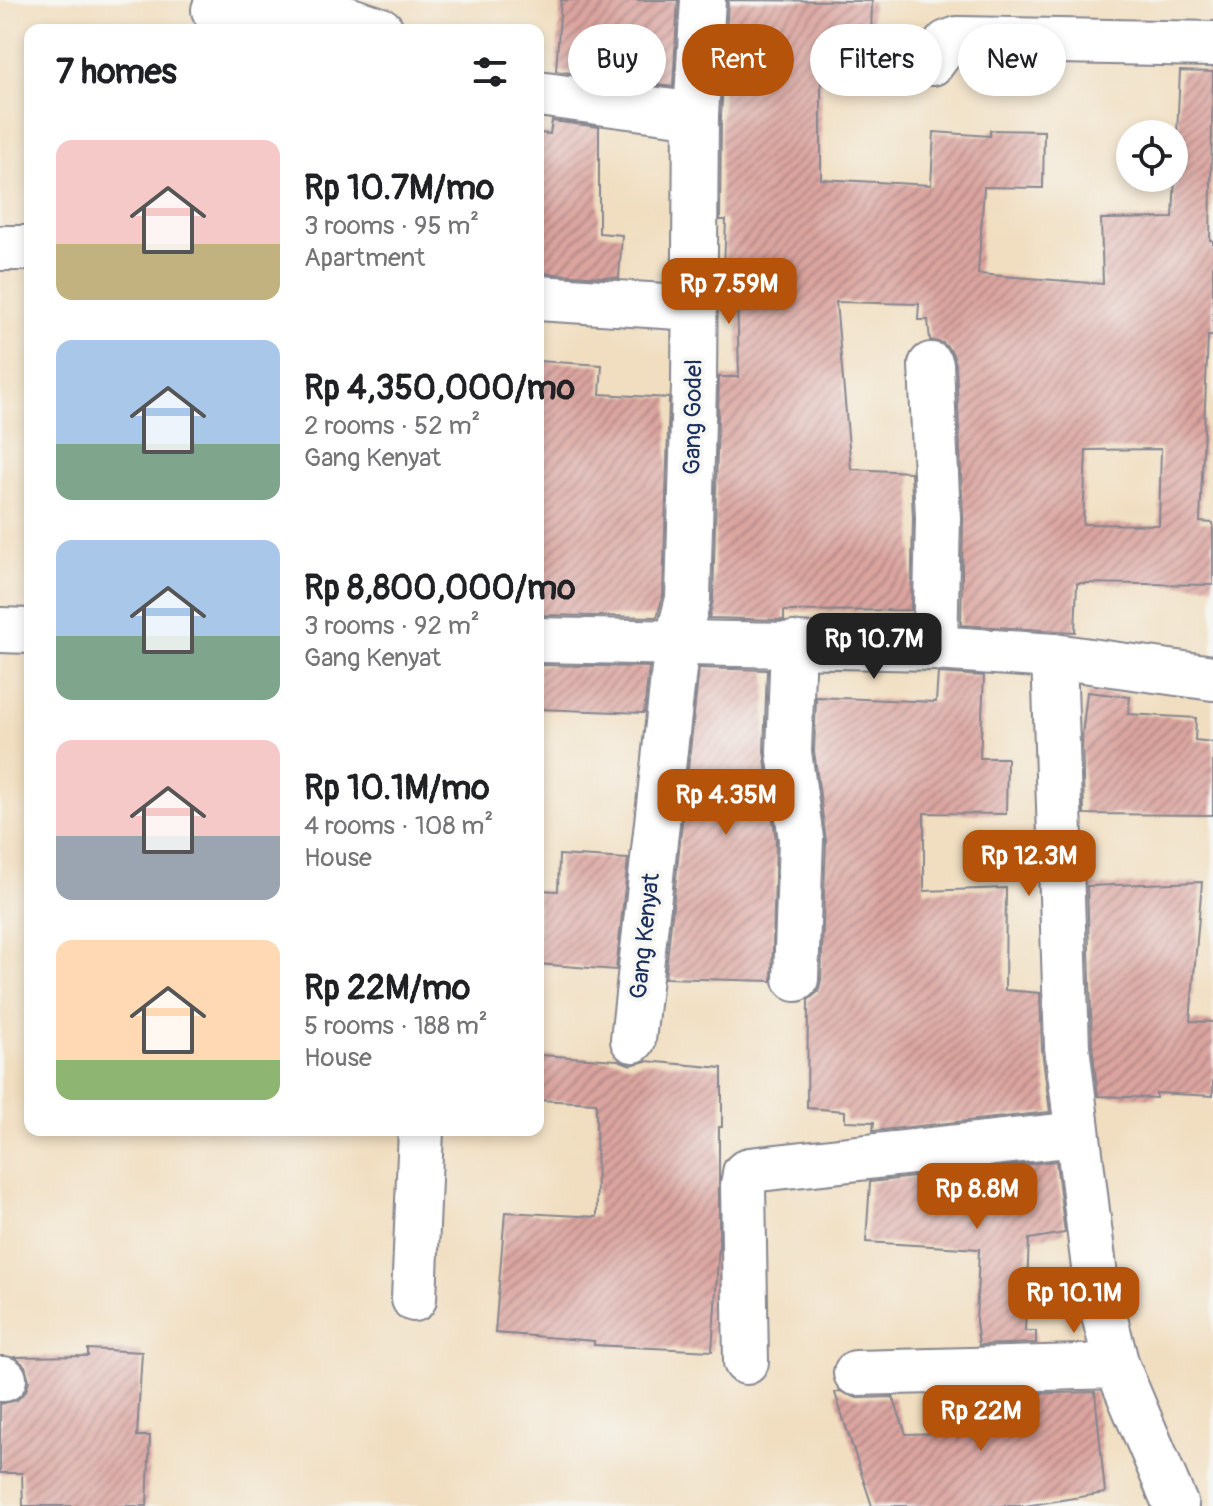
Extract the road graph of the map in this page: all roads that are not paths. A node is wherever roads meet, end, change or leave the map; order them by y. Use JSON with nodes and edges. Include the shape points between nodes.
{"nodes":[{"id":1,"x":703,"y":0,"type":"edge"},
{"id":2,"x":214,"y":10,"type":"dead end"},
{"id":3,"x":363,"y":24,"type":"edge"},
{"id":4,"x":1213,"y":44,"type":"edge"},
{"id":5,"x":942,"y":50,"type":"edge"},
{"id":6,"x":544,"y":95,"type":"edge"},
{"id":7,"x":696,"y":115,"type":"junction"},
{"id":8,"x":0,"y":248,"type":"edge"},
{"id":9,"x":24,"y":248,"type":"edge"},
{"id":10,"x":544,"y":298,"type":"edge"},
{"id":11,"x":695,"y":308,"type":"junction"},
{"id":12,"x":931,"y":365,"type":"dead end"},
{"id":13,"x":0,"y":630,"type":"edge"},
{"id":14,"x":24,"y":631,"type":"edge"},
{"id":15,"x":544,"y":640,"type":"edge"},
{"id":16,"x":677,"y":642,"type":"junction"},
{"id":17,"x":793,"y":644,"type":"junction"},
{"id":18,"x":935,"y":648,"type":"junction"},
{"id":19,"x":1054,"y":656,"type":"junction"},
{"id":20,"x":1213,"y":678,"type":"edge"},
{"id":21,"x":796,"y":979,"type":"dead end"},
{"id":22,"x":633,"y":1040,"type":"dead end"},
{"id":23,"x":1077,"y":1134,"type":"junction"},
{"id":24,"x":421,"y":1136,"type":"edge"},
{"id":25,"x":414,"y":1299,"type":"dead end"},
{"id":26,"x":746,"y":1362,"type":"dead end"},
{"id":27,"x":1117,"y":1366,"type":"junction"},
{"id":28,"x":856,"y":1373,"type":"dead end"},
{"id":29,"x":1176,"y":1506,"type":"edge"}],
"edges":[{"from":1,"to":7,"type":"street","name":"Gang Godel"},
{"from":2,"to":3,"type":"street","via":[[341,17]]},
{"from":4,"to":5,"type":"street","via":[[958,39]]},
{"from":6,"to":7,"type":"street"},
{"from":7,"to":11,"type":"street","name":"Gang Godel"},
{"from":8,"to":9,"type":"street"},
{"from":10,"to":11,"type":"street"},
{"from":11,"to":16,"type":"street","name":"Gang Godel","via":[[688,599]]},
{"from":12,"to":18,"type":"street","via":[[938,518]]},
{"from":13,"to":14,"type":"street"},
{"from":15,"to":16,"type":"street"},
{"from":16,"to":17,"type":"street"},
{"from":16,"to":22,"type":"street","name":"Gang Kenyat"},
{"from":17,"to":18,"type":"street"},
{"from":17,"to":21,"type":"street","via":[[789,752],[801,839]]},
{"from":18,"to":19,"type":"street"},
{"from":19,"to":20,"type":"street"},
{"from":19,"to":23,"type":"street","via":[[1067,1047]]},
{"from":23,"to":26,"type":"street","via":[[749,1170],[743,1186]]},
{"from":23,"to":27,"type":"street","via":[[1096,1284]]},
{"from":24,"to":25,"type":"street"},
{"from":27,"to":28,"type":"street"},
{"from":27,"to":29,"type":"street"}]}
